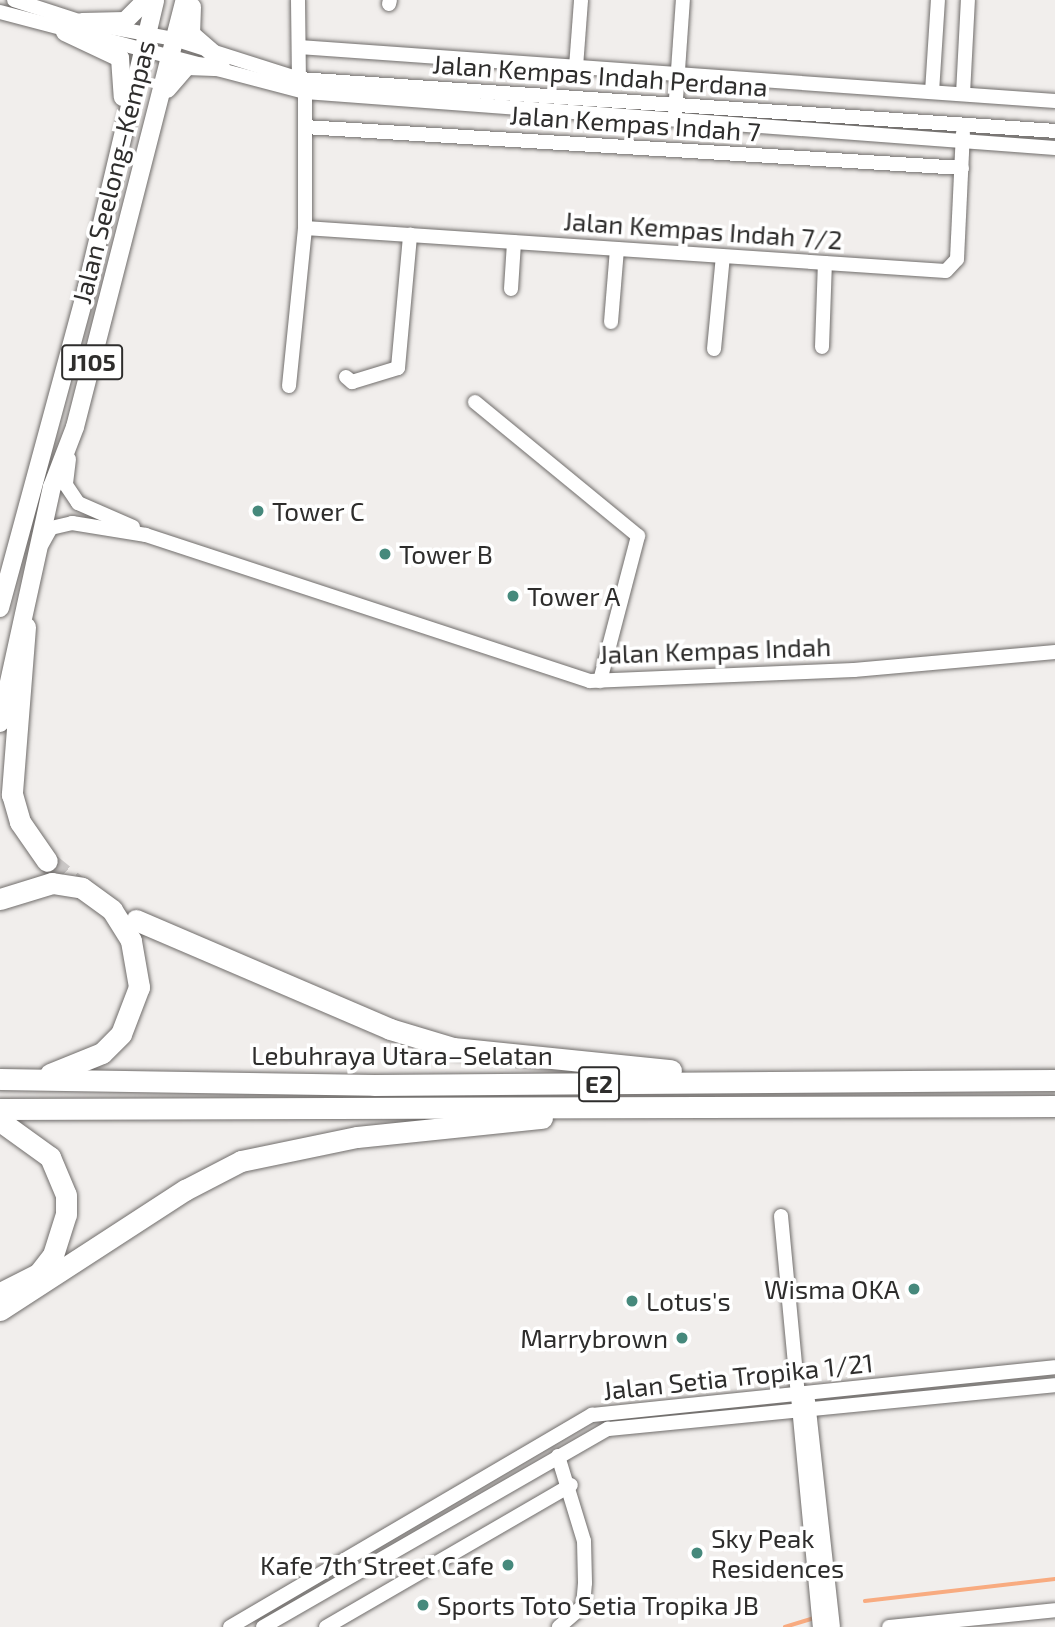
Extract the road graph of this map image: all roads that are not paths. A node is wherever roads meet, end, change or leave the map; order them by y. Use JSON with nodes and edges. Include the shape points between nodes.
{"nodes":[{"id":1,"x":14,"y":0,"type":"edge"},
{"id":2,"x":146,"y":0,"type":"edge"},
{"id":3,"x":155,"y":0,"type":"edge"},
{"id":4,"x":185,"y":0,"type":"edge"},
{"id":5,"x":193,"y":0,"type":"edge"},
{"id":6,"x":298,"y":0,"type":"edge"},
{"id":7,"x":580,"y":0,"type":"edge"},
{"id":8,"x":683,"y":0,"type":"edge"},
{"id":9,"x":938,"y":0,"type":"edge"},
{"id":10,"x":968,"y":0,"type":"edge"},
{"id":11,"x":0,"y":12,"type":"edge"},
{"id":12,"x":82,"y":22,"type":"junction"},
{"id":13,"x":65,"y":32,"type":"junction"},
{"id":14,"x":146,"y":41,"type":"junction"},
{"id":15,"x":172,"y":47,"type":"junction"},
{"id":16,"x":299,"y":47,"type":"junction"},
{"id":17,"x":217,"y":60,"type":"junction"},
{"id":18,"x":576,"y":67,"type":"junction"},
{"id":19,"x":678,"y":74,"type":"junction"},
{"id":20,"x":302,"y":86,"type":"junction"},
{"id":21,"x":932,"y":92,"type":"junction"},
{"id":22,"x":963,"y":94,"type":"junction"},
{"id":23,"x":1055,"y":101,"type":"edge"},
{"id":24,"x":676,"y":104,"type":"junction"},
{"id":25,"x":675,"y":122,"type":"junction"},
{"id":26,"x":963,"y":125,"type":"junction"},
{"id":27,"x":305,"y":127,"type":"junction"},
{"id":28,"x":1055,"y":131,"type":"edge"},
{"id":29,"x":962,"y":142,"type":"junction"},
{"id":30,"x":1055,"y":148,"type":"edge"},
{"id":31,"x":143,"y":168,"type":"junction"},
{"id":32,"x":962,"y":168,"type":"junction"},
{"id":33,"x":305,"y":228,"type":"junction"},
{"id":34,"x":410,"y":235,"type":"junction"},
{"id":35,"x":514,"y":242,"type":"junction"},
{"id":36,"x":617,"y":249,"type":"junction"},
{"id":37,"x":723,"y":256,"type":"junction"},
{"id":38,"x":825,"y":262,"type":"junction"},
{"id":39,"x":511,"y":289,"type":"dead end"},
{"id":40,"x":84,"y":299,"type":"junction"},
{"id":41,"x":611,"y":322,"type":"dead end"},
{"id":42,"x":822,"y":347,"type":"dead end"},
{"id":43,"x":714,"y":349,"type":"dead end"},
{"id":44,"x":346,"y":377,"type":"dead end"},
{"id":45,"x":289,"y":386,"type":"dead end"},
{"id":46,"x":475,"y":402,"type":"dead end"},
{"id":47,"x":75,"y":428,"type":"junction"},
{"id":48,"x":146,"y":535,"type":"junction"},
{"id":49,"x":37,"y":554,"type":"junction"},
{"id":50,"x":0,"y":608,"type":"edge"},
{"id":51,"x":25,"y":627,"type":"junction"},
{"id":52,"x":1055,"y":652,"type":"edge"},
{"id":53,"x":600,"y":681,"type":"junction"},
{"id":54,"x":0,"y":723,"type":"edge"},
{"id":55,"x":47,"y":861,"type":"tunnel mouth"},
{"id":56,"x":0,"y":899,"type":"edge"},
{"id":57,"x":136,"y":920,"type":"dead end"},
{"id":58,"x":41,"y":1077,"type":"junction"},
{"id":59,"x":0,"y":1079,"type":"edge"},
{"id":60,"x":1055,"y":1080,"type":"edge"},
{"id":61,"x":825,"y":1082,"type":"junction"},
{"id":62,"x":1055,"y":1106,"type":"edge"},
{"id":63,"x":632,"y":1107,"type":"junction"},
{"id":64,"x":0,"y":1109,"type":"edge"},
{"id":65,"x":0,"y":1121,"type":"edge"},
{"id":66,"x":781,"y":1216,"type":"dead end"},
{"id":67,"x":0,"y":1293,"type":"edge"},
{"id":68,"x":0,"y":1310,"type":"edge"},
{"id":69,"x":1055,"y":1367,"type":"edge"},
{"id":70,"x":799,"y":1378,"type":"junction"},
{"id":71,"x":1055,"y":1385,"type":"edge"},
{"id":72,"x":832,"y":1391,"type":"junction"},
{"id":73,"x":801,"y":1394,"type":"junction"},
{"id":74,"x":776,"y":1397,"type":"junction"},
{"id":75,"x":836,"y":1408,"type":"junction"},
{"id":76,"x":802,"y":1411,"type":"junction"},
{"id":77,"x":773,"y":1415,"type":"junction"},
{"id":78,"x":804,"y":1439,"type":"junction"},
{"id":79,"x":558,"y":1456,"type":"junction"},
{"id":80,"x":571,"y":1485,"type":"junction"},
{"id":81,"x":285,"y":1594,"type":"junction"},
{"id":82,"x":1055,"y":1609,"type":"edge"},
{"id":83,"x":230,"y":1627,"type":"edge"},
{"id":84,"x":262,"y":1627,"type":"edge"},
{"id":85,"x":326,"y":1627,"type":"edge"},
{"id":86,"x":559,"y":1627,"type":"edge"},
{"id":87,"x":820,"y":1627,"type":"edge"},
{"id":88,"x":833,"y":1627,"type":"edge"},
{"id":89,"x":888,"y":1627,"type":"edge"}],
"edges":[{"from":1,"to":12,"type":"street"},
{"from":2,"to":12,"type":"main road","via":[[125,21]]},
{"from":3,"to":14,"type":"main road","name":"Jalan Seelong–Kempas","number":"J105"},
{"from":4,"to":15,"type":"main road","name":"Jalan Seelong–Kempas","number":"J105"},
{"from":5,"to":17,"type":"main road","via":[[191,34]]},
{"from":6,"to":16,"type":"street"},
{"from":7,"to":18,"type":"street"},
{"from":8,"to":19,"type":"street"},
{"from":9,"to":21,"type":"street"},
{"from":10,"to":22,"type":"street"},
{"from":11,"to":13,"type":"street"},
{"from":12,"to":14,"type":"street"},
{"from":13,"to":14,"type":"street"},
{"from":13,"to":40,"type":"main road","via":[[112,52],[125,66],[92,220]]},
{"from":14,"to":15,"type":"street"},
{"from":14,"to":40,"type":"main road","name":"Jalan Seelong–Kempas","number":"J105"},
{"from":15,"to":17,"type":"street"},
{"from":15,"to":31,"type":"main road","name":"Jalan Seelong–Kempas","number":"J105"},
{"from":16,"to":18,"type":"street"},
{"from":16,"to":20,"type":"street"},
{"from":17,"to":20,"type":"street"},
{"from":17,"to":31,"type":"main road","via":[[187,66],[174,76]]},
{"from":18,"to":19,"type":"street"},
{"from":19,"to":21,"type":"street"},
{"from":19,"to":24,"type":"street"},
{"from":20,"to":24,"type":"street","name":"Jalan Kempas Indah Perdana"},
{"from":20,"to":25,"type":"street","name":"Jalan Kempas Indah Perdana"},
{"from":20,"to":27,"type":"street"},
{"from":21,"to":22,"type":"street"},
{"from":22,"to":23,"type":"street"},
{"from":24,"to":25,"type":"street"},
{"from":24,"to":26,"type":"street","name":"Jalan Kempas Indah Perdana"},
{"from":25,"to":29,"type":"street","name":"Jalan Kempas Indah Perdana"},
{"from":26,"to":28,"type":"street","name":"Jalan Kempas Indah Perdana"},
{"from":26,"to":29,"type":"street","name":"Jalan Kempas Indah 7/2"},
{"from":27,"to":32,"type":"street","name":"Jalan Kempas Indah 7"},
{"from":27,"to":33,"type":"street"},
{"from":29,"to":30,"type":"street","name":"Jalan Kempas Indah Perdana"},
{"from":29,"to":32,"type":"street","name":"Jalan Kempas Indah 7/2"},
{"from":31,"to":47,"type":"main road","name":"Jalan Seelong–Kempas","number":"J105"},
{"from":32,"to":38,"type":"street","name":"Jalan Kempas Indah 7/2","via":[[952,268]]},
{"from":33,"to":34,"type":"street","name":"Jalan Kempas Indah 7/2"},
{"from":33,"to":45,"type":"street"},
{"from":34,"to":35,"type":"street","name":"Jalan Kempas Indah 7/2"},
{"from":34,"to":44,"type":"street","via":[[398,368],[352,382]]},
{"from":35,"to":36,"type":"street","name":"Jalan Kempas Indah 7/2"},
{"from":35,"to":39,"type":"street"},
{"from":36,"to":37,"type":"street","name":"Jalan Kempas Indah 7/2"},
{"from":36,"to":41,"type":"street"},
{"from":37,"to":38,"type":"street","name":"Jalan Kempas Indah 7/2"},
{"from":37,"to":43,"type":"street"},
{"from":38,"to":42,"type":"street"},
{"from":40,"to":50,"type":"main road","name":"Jalan Seelong–Kempas","number":"J105"},
{"from":46,"to":53,"type":"street","via":[[638,536]]},
{"from":47,"to":48,"type":"street","via":[[69,493],[87,509]]},
{"from":47,"to":49,"type":"main road","name":"Jalan Seelong–Kempas","number":"J105"},
{"from":48,"to":49,"type":"street","via":[[63,524],[48,532]]},
{"from":48,"to":53,"type":"street","name":"Jalan Kempas Indah"},
{"from":49,"to":51,"type":"main road","name":"Jalan Seelong–Kempas","number":"J105"},
{"from":51,"to":54,"type":"main road","name":"Jalan Seelong–Kempas","number":"J105"},
{"from":51,"to":55,"type":"highway","via":[[12,794],[20,822]]},
{"from":52,"to":53,"type":"street","name":"Jalan Kempas Indah","via":[[854,670]]},
{"from":56,"to":58,"type":"highway","via":[[52,884],[82,888],[122,922],[137,966],[136,1000],[121,1034],[102,1053]]},
{"from":57,"to":61,"type":"highway","via":[[390,1029],[453,1048],[578,1065]]},
{"from":58,"to":59,"type":"highway","name":"Lebuhraya Utara–Selatan","number":"E2"},
{"from":58,"to":61,"type":"highway","name":"Lebuhraya Utara–Selatan","number":"E2","via":[[374,1085]]},
{"from":60,"to":61,"type":"highway","name":"Lebuhraya Utara–Selatan","number":"E2"},
{"from":62,"to":63,"type":"highway","name":"Lebuhraya Utara–Selatan","number":"E2"},
{"from":63,"to":64,"type":"highway","name":"Lebuhraya Utara–Selatan","number":"E2"},
{"from":63,"to":68,"type":"highway","via":[[265,1153],[185,1190]]},
{"from":65,"to":67,"type":"highway","via":[[50,1157],[66,1195],[66,1214],[53,1255],[38,1274]]},
{"from":66,"to":70,"type":"street"},
{"from":69,"to":72,"type":"street","name":"Jalan Setia Tropika 1/21"},
{"from":70,"to":72,"type":"street"},
{"from":70,"to":73,"type":"street"},
{"from":70,"to":74,"type":"street"},
{"from":71,"to":75,"type":"street","name":"Jalan Setia Tropika 1/21"},
{"from":72,"to":73,"type":"street","name":"Jalan Setia Tropika 1/21"},
{"from":73,"to":74,"type":"street","name":"Jalan Setia Tropika 1/21"},
{"from":73,"to":76,"type":"street"},
{"from":74,"to":81,"type":"street","name":"Jalan Setia Tropika 1/21","via":[[592,1415]]},
{"from":75,"to":76,"type":"street","name":"Jalan Setia Tropika 1/21"},
{"from":75,"to":78,"type":"street"},
{"from":76,"to":77,"type":"street","name":"Jalan Setia Tropika 1/21"},
{"from":76,"to":78,"type":"street"},
{"from":77,"to":78,"type":"street"},
{"from":77,"to":79,"type":"street","name":"Jalan Setia Tropika 1/21","via":[[620,1426]]},
{"from":78,"to":87,"type":"street"},
{"from":78,"to":88,"type":"street"},
{"from":79,"to":80,"type":"street"},
{"from":79,"to":84,"type":"street","name":"Jalan Setia Tropika 1/21"},
{"from":80,"to":85,"type":"street"},
{"from":80,"to":86,"type":"street","via":[[584,1541],[585,1595],[578,1612]]},
{"from":81,"to":83,"type":"street","name":"Jalan Setia Tropika 1/21"},
{"from":81,"to":84,"type":"street","via":[[264,1614]]},
{"from":82,"to":89,"type":"street"},
{"from":83,"to":84,"type":"street","via":[[250,1622]]}]}
